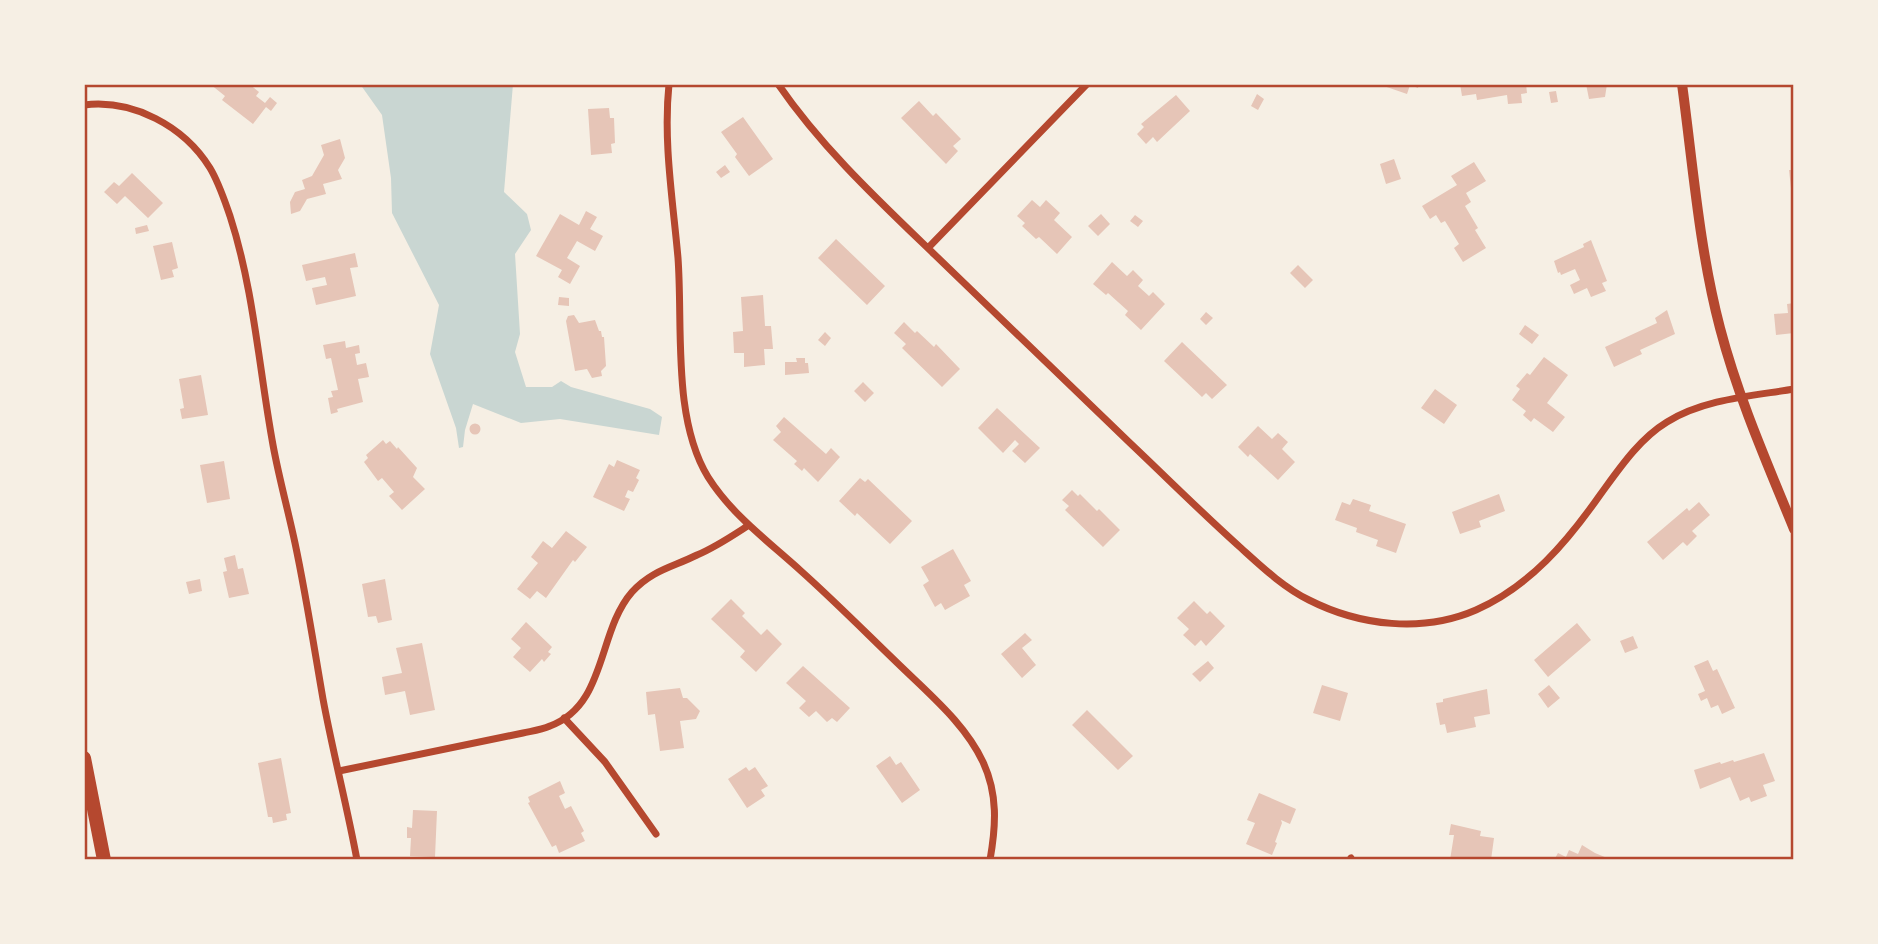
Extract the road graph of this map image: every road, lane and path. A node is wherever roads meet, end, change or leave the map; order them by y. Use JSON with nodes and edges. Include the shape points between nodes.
{"nodes":[{"id":1,"x":669,"y":84,"type":"edge"},
{"id":2,"x":779,"y":84,"type":"edge"},
{"id":3,"x":1087,"y":84,"type":"edge"},
{"id":4,"x":1682,"y":84,"type":"edge"},
{"id":5,"x":84,"y":105,"type":"edge"},
{"id":6,"x":928,"y":248,"type":"junction"},
{"id":7,"x":1794,"y":389,"type":"edge"},
{"id":8,"x":1742,"y":398,"type":"junction"},
{"id":9,"x":749,"y":525,"type":"junction"},
{"id":10,"x":1794,"y":529,"type":"edge"},
{"id":11,"x":564,"y":718,"type":"junction"},
{"id":12,"x":84,"y":758,"type":"edge"},
{"id":13,"x":339,"y":771,"type":"junction"},
{"id":14,"x":656,"y":834,"type":"dead end"},
{"id":15,"x":104,"y":860,"type":"edge"},
{"id":16,"x":358,"y":860,"type":"edge"},
{"id":17,"x":990,"y":860,"type":"edge"}],
"edges":[{"from":1,"to":9,"type":"street","via":[[686,420],[708,477]]},
{"from":2,"to":6,"type":"street","via":[[833,153]]},
{"from":3,"to":6,"type":"street"},
{"from":4,"to":8,"type":"street","via":[[1704,252],[1720,329]]},
{"from":5,"to":13,"type":"street","via":[[121,107],[163,122],[185,137],[220,185],[239,242],[272,442]]},
{"from":6,"to":8,"type":"street","via":[[1265,569],[1311,601],[1367,620],[1417,624],[1446,620],[1503,597],[1551,558],[1616,472],[1663,423],[1693,409]]},
{"from":7,"to":8,"type":"street"},
{"from":8,"to":10,"type":"street"},
{"from":9,"to":11,"type":"street","via":[[718,546],[666,567],[633,591],[615,619],[591,687]]},
{"from":9,"to":17,"type":"street","via":[[966,732],[992,786],[996,814]]},
{"from":11,"to":13,"type":"street","via":[[532,731]]},
{"from":11,"to":14,"type":"street","via":[[605,762]]},
{"from":12,"to":15,"type":"highway"},
{"from":13,"to":16,"type":"street"}]}
